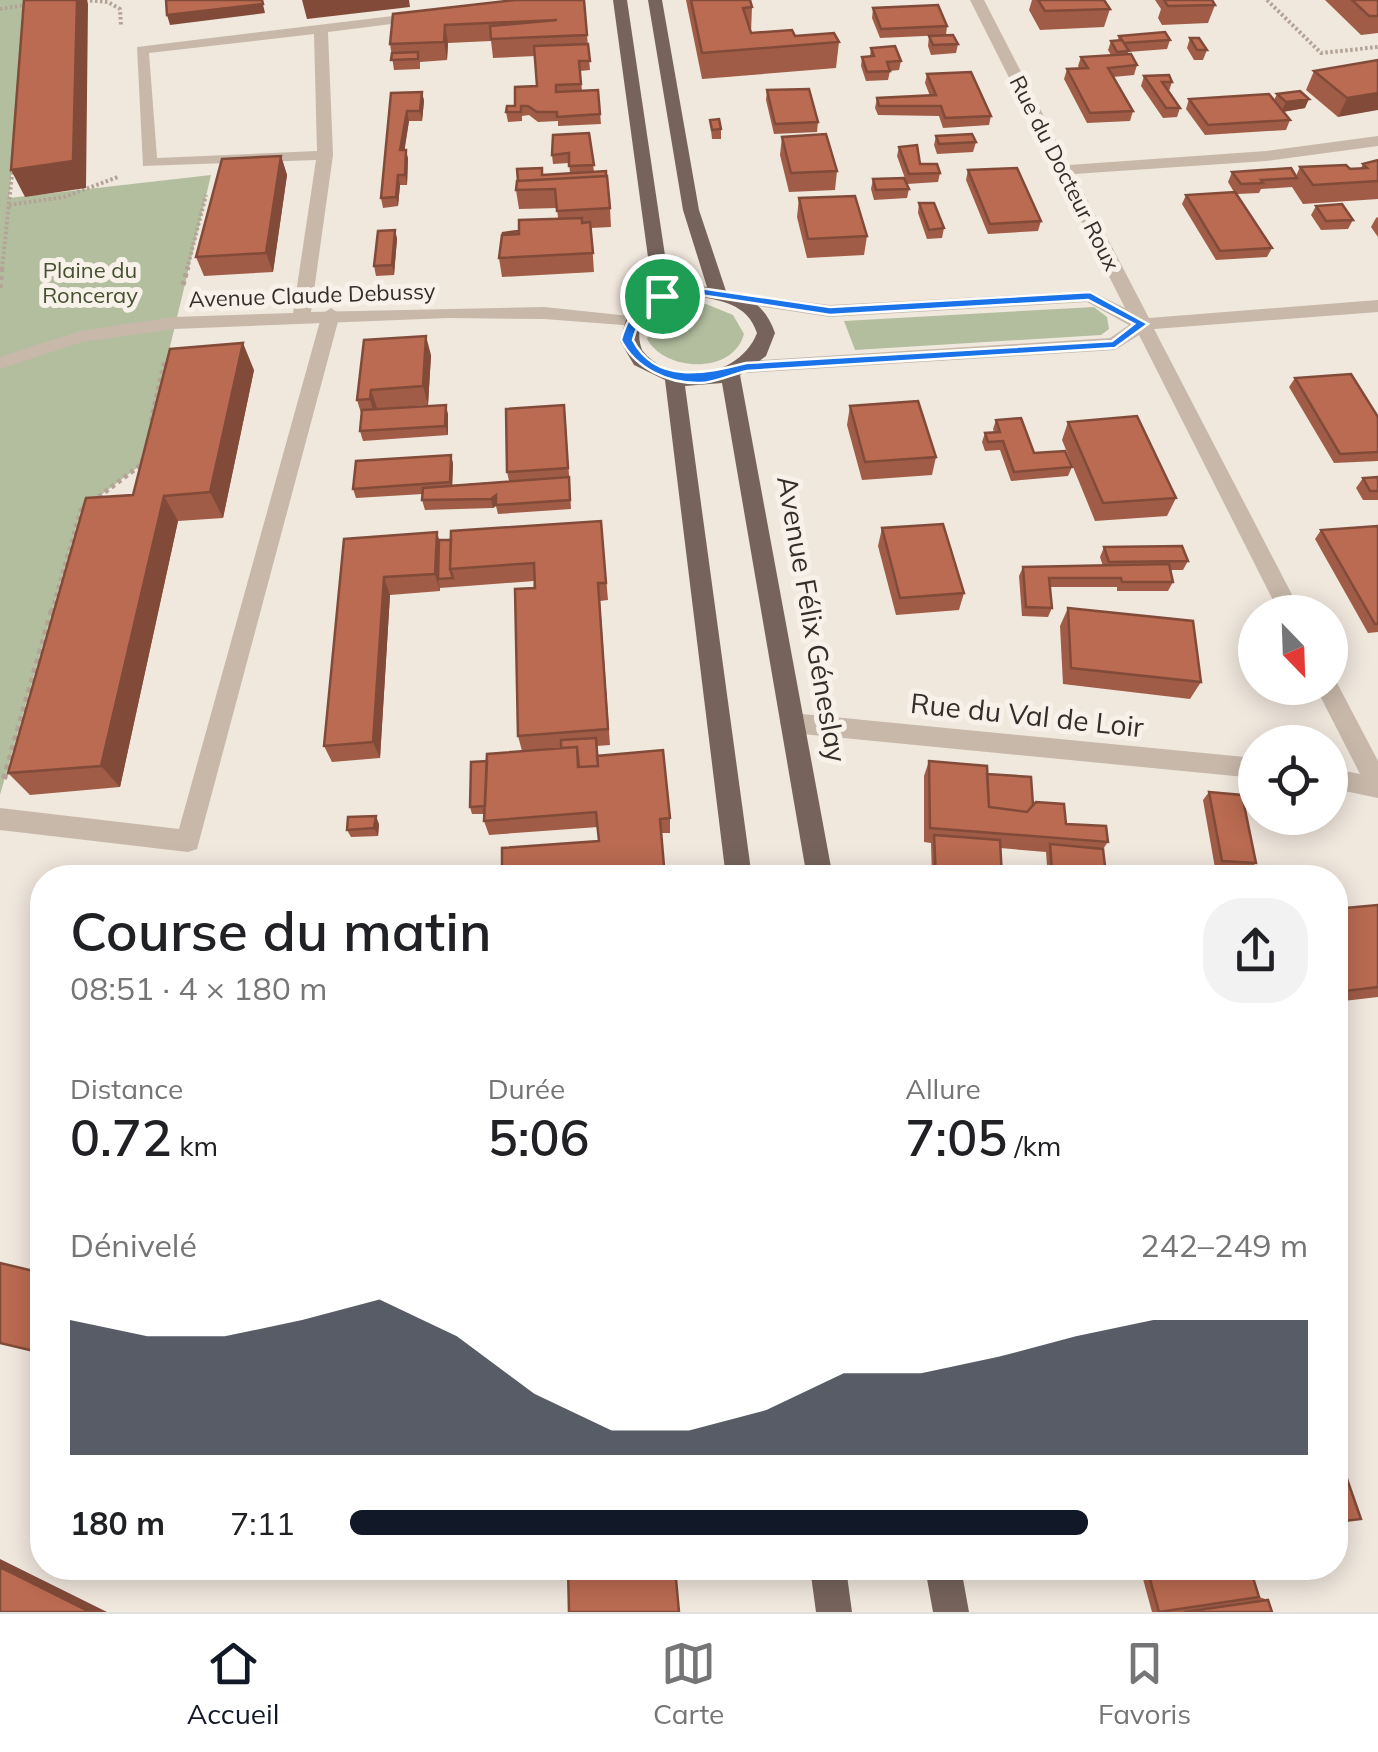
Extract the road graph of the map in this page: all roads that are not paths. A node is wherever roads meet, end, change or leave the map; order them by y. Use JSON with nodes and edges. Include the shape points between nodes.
{"nodes":[{"id":1,"x":620,"y":0,"type":"edge"},
{"id":2,"x":655,"y":0,"type":"edge"},
{"id":3,"x":977,"y":0,"type":"edge"},
{"id":4,"x":436,"y":15,"type":"edge"},
{"id":5,"x":321,"y":28,"type":"junction"},
{"id":6,"x":1378,"y":141,"type":"edge"},
{"id":7,"x":325,"y":155,"type":"junction"},
{"id":8,"x":1064,"y":170,"type":"junction"},
{"id":9,"x":717,"y":292,"type":"junction"},
{"id":10,"x":662,"y":296,"type":"junction"},
{"id":11,"x":737,"y":298,"type":"junction"},
{"id":12,"x":1378,"y":306,"type":"edge"},
{"id":13,"x":331,"y":314,"type":"junction"},
{"id":14,"x":302,"y":315,"type":"junction"},
{"id":15,"x":630,"y":322,"type":"junction"},
{"id":16,"x":1142,"y":324,"type":"junction"},
{"id":17,"x":0,"y":363,"type":"edge"},
{"id":18,"x":738,"y":370,"type":"junction"},
{"id":19,"x":674,"y":376,"type":"junction"},
{"id":20,"x":1281,"y":595,"type":"edge"},
{"id":21,"x":1337,"y":705,"type":"edge"},
{"id":22,"x":792,"y":723,"type":"junction"},
{"id":23,"x":1238,"y":766,"type":"edge"},
{"id":24,"x":1348,"y":770,"type":"edge"},
{"id":25,"x":1375,"y":774,"type":"edge"},
{"id":26,"x":1348,"y":776,"type":"edge"},
{"id":27,"x":0,"y":819,"type":"edge"},
{"id":28,"x":738,"y":865,"type":"edge"},
{"id":29,"x":818,"y":865,"type":"edge"},
{"id":30,"x":830,"y":1580,"type":"edge"},
{"id":31,"x":945,"y":1580,"type":"edge"},
{"id":32,"x":834,"y":1612,"type":"edge"},
{"id":33,"x":951,"y":1612,"type":"edge"}],
"edges":[{"from":1,"to":10,"type":"main road"},
{"from":2,"to":9,"type":"main road","via":[[692,210]]},
{"from":3,"to":8,"type":"street","name":"Rue du Docteur Roux"},
{"from":4,"to":5,"type":"street"},
{"from":5,"to":7,"type":"street"},
{"from":5,"to":7,"type":"street","via":[[142,50],[149,163]]},
{"from":6,"to":8,"type":"street"},
{"from":7,"to":14,"type":"street"},
{"from":8,"to":16,"type":"street","name":"Rue du Docteur Roux"},
{"from":9,"to":10,"type":"main road"},
{"from":9,"to":11,"type":"main road"},
{"from":10,"to":15,"type":"main road"},
{"from":11,"to":16,"type":"street","via":[[830,311],[1090,296]]},
{"from":11,"to":18,"type":"main road","via":[[755,308],[768,336],[758,357]]},
{"from":12,"to":16,"type":"street"},
{"from":13,"to":14,"type":"street","name":"Avenue Claude Debussy"},
{"from":13,"to":15,"type":"street","name":"Avenue Claude Debussy","via":[[544,312]]},
{"from":13,"to":27,"type":"street","via":[[188,841]]},
{"from":14,"to":17,"type":"street","name":"Avenue Claude Debussy","via":[[80,336]]},
{"from":15,"to":19,"type":"main road","via":[[627,340],[635,356]]},
{"from":16,"to":18,"type":"street","via":[[1115,344]]},
{"from":16,"to":20,"type":"street","name":"Rue du Docteur Roux"},
{"from":18,"to":19,"type":"main road","via":[[700,379]]},
{"from":18,"to":22,"type":"main road","name":"Avenue Félix Géneslay"},
{"from":19,"to":28,"type":"main road"},
{"from":21,"to":25,"type":"street"},
{"from":22,"to":23,"type":"street","name":"Rue du Val de Loir"},
{"from":22,"to":29,"type":"main road","name":"Avenue Félix Géneslay"},
{"from":24,"to":25,"type":"street"},
{"from":25,"to":26,"type":"street"},
{"from":30,"to":32,"type":"main road"},
{"from":31,"to":33,"type":"main road"}]}
